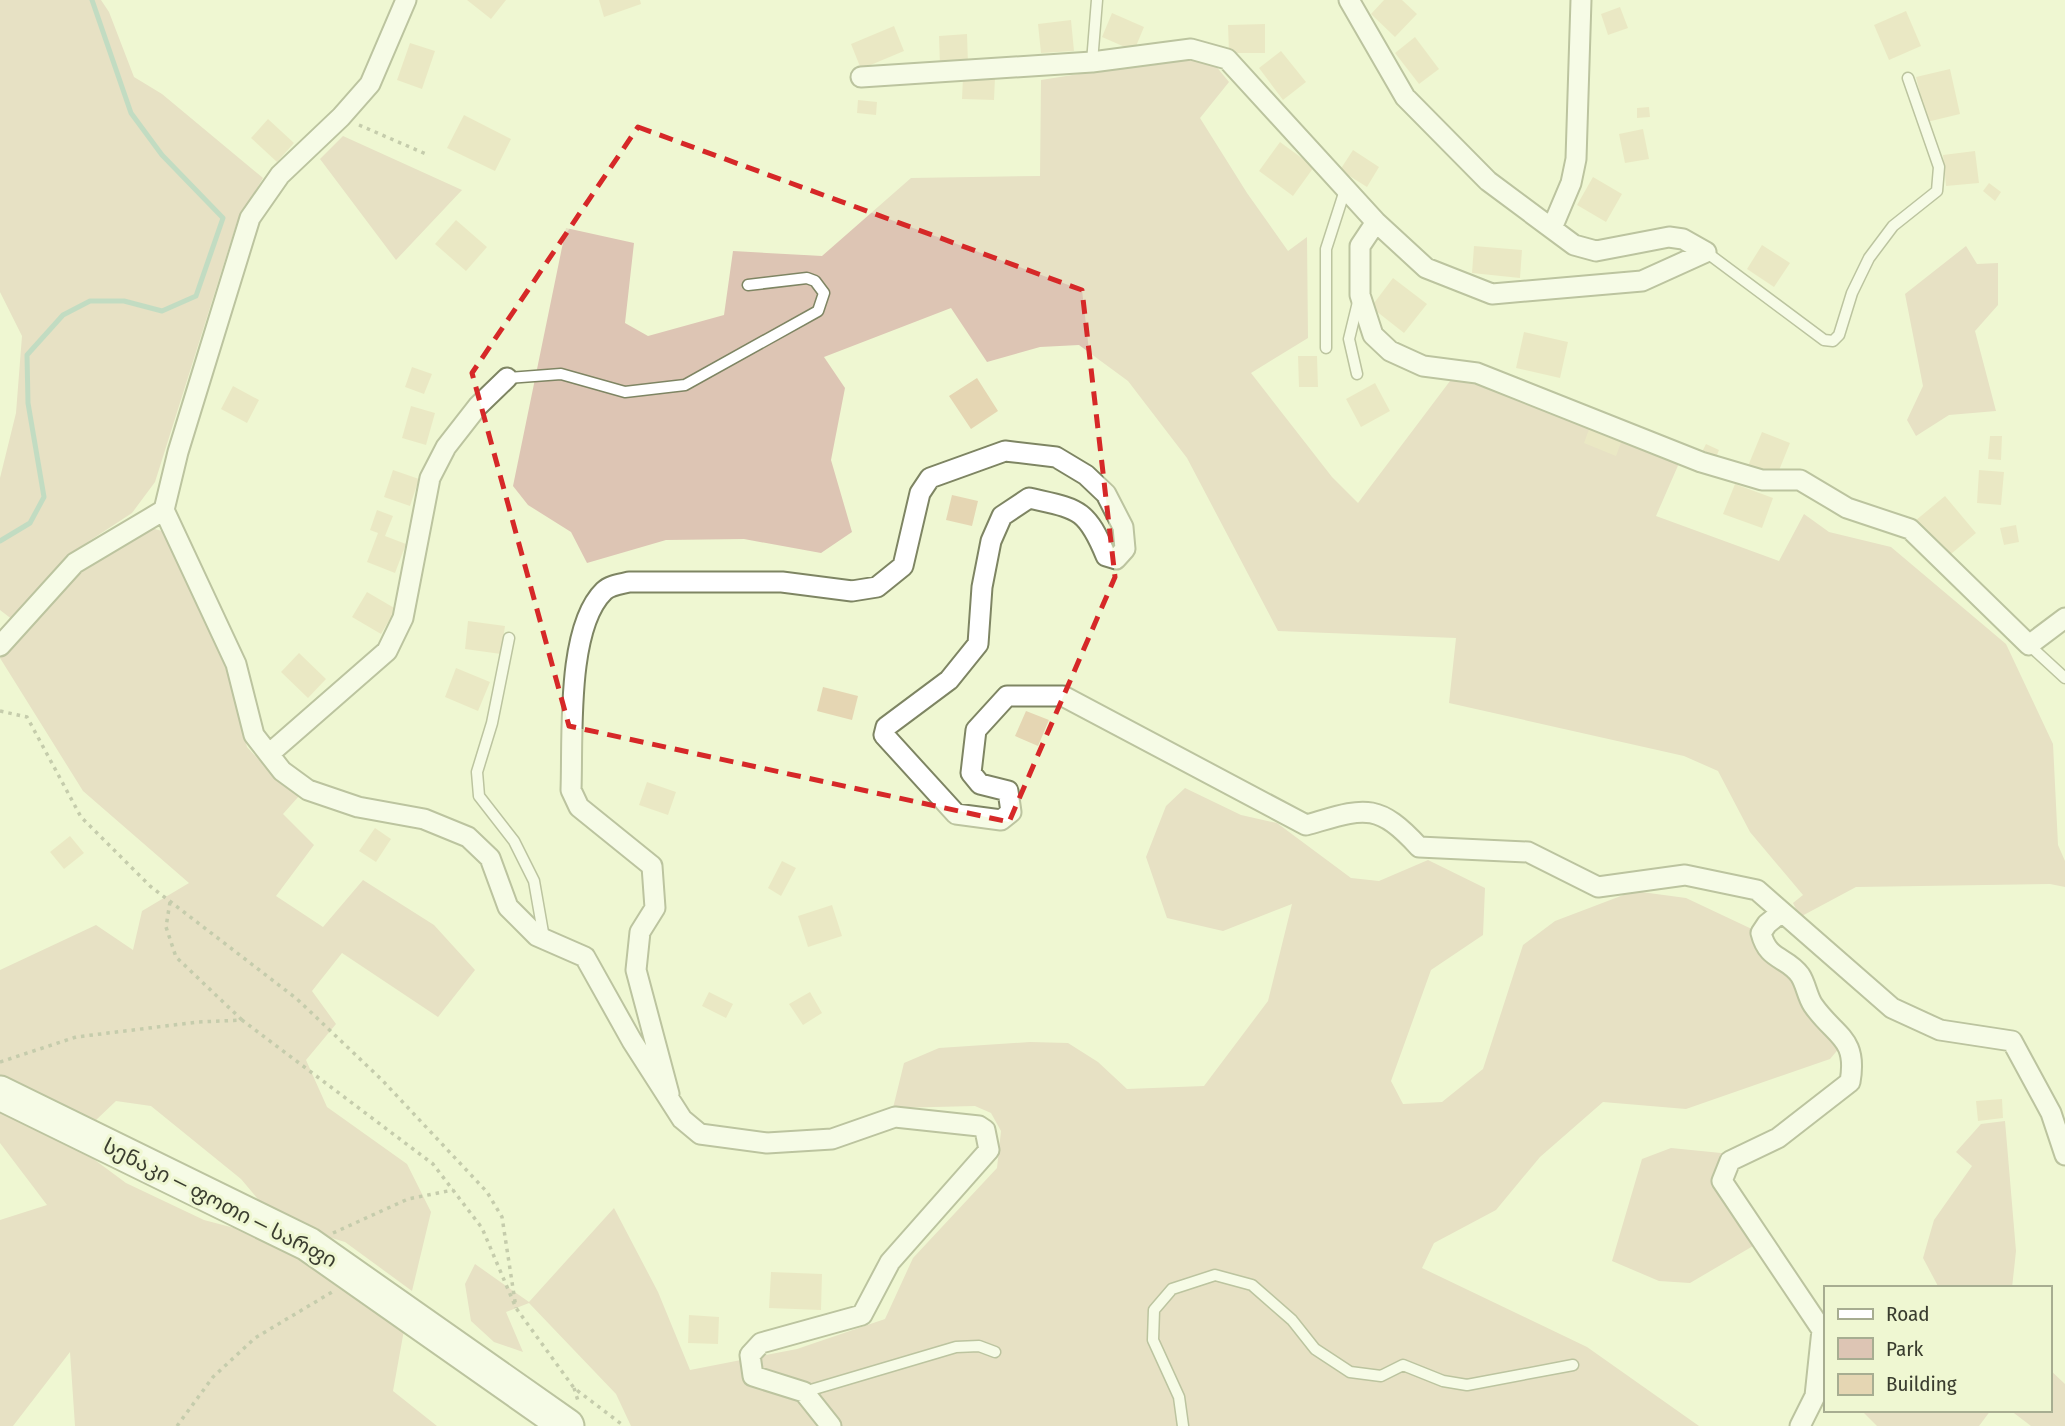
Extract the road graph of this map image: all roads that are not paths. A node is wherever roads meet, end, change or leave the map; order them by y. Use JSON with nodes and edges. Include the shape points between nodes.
{"nodes":[{"id":1,"x":406,"y":0,"type":"edge"},
{"id":2,"x":1097,"y":0,"type":"edge"},
{"id":3,"x":1349,"y":0,"type":"edge"},
{"id":4,"x":1581,"y":0,"type":"edge"},
{"id":5,"x":1092,"y":62,"type":"junction"},
{"id":6,"x":861,"y":78,"type":"dead end"},
{"id":7,"x":1908,"y":78,"type":"dead end"},
{"id":8,"x":1346,"y":189,"type":"junction"},
{"id":9,"x":1376,"y":222,"type":"junction"},
{"id":10,"x":1552,"y":228,"type":"junction"},
{"id":11,"x":1706,"y":252,"type":"junction"},
{"id":12,"x":748,"y":285,"type":"dead end"},
{"id":13,"x":1360,"y":295,"type":"junction"},
{"id":14,"x":1326,"y":348,"type":"dead end"},
{"id":15,"x":1357,"y":374,"type":"dead end"},
{"id":16,"x":507,"y":378,"type":"joint"},
{"id":17,"x":164,"y":510,"type":"junction"},
{"id":18,"x":2065,"y":618,"type":"edge"},
{"id":19,"x":509,"y":638,"type":"dead end"},
{"id":20,"x":2029,"y":645,"type":"junction"},
{"id":21,"x":0,"y":646,"type":"edge"},
{"id":22,"x":2065,"y":678,"type":"edge"},
{"id":23,"x":269,"y":754,"type":"junction"},
{"id":24,"x":1782,"y":912,"type":"junction"},
{"id":25,"x":544,"y":939,"type":"junction"},
{"id":26,"x":3,"y":1094,"type":"edge"},
{"id":27,"x":669,"y":1094,"type":"junction"},
{"id":28,"x":2065,"y":1155,"type":"edge"},
{"id":29,"x":995,"y":1352,"type":"dead end"},
{"id":30,"x":1573,"y":1365,"type":"dead end"},
{"id":31,"x":804,"y":1392,"type":"junction"},
{"id":32,"x":567,"y":1426,"type":"edge"},
{"id":33,"x":831,"y":1426,"type":"edge"},
{"id":34,"x":1182,"y":1426,"type":"edge"},
{"id":35,"x":1800,"y":1426,"type":"edge"}],
"edges":[{"from":1,"to":17,"type":"street","via":[[370,84],[280,176],[250,218]]},
{"from":2,"to":5,"type":"lane"},
{"from":3,"to":10,"type":"street","via":[[1405,97],[1488,181]]},
{"from":4,"to":10,"type":"street","via":[[1576,159]]},
{"from":5,"to":6,"type":"street"},
{"from":5,"to":8,"type":"street","via":[[1191,49],[1227,59]]},
{"from":7,"to":11,"type":"lane","via":[[1939,167],[1937,191],[1893,226],[1868,258],[1833,341],[1824,340]]},
{"from":8,"to":9,"type":"street"},
{"from":8,"to":14,"type":"lane","via":[[1326,249]]},
{"from":9,"to":11,"type":"street","via":[[1426,268],[1492,294],[1642,281]]},
{"from":9,"to":13,"type":"street","via":[[1360,246]]},
{"from":10,"to":11,"type":"street","via":[[1574,245],[1596,251],[1669,237]]},
{"from":12,"to":16,"type":"lane","via":[[807,278],[824,293],[818,311],[685,385],[625,392],[561,374]]},
{"from":13,"to":15,"type":"lane","via":[[1349,339]]},
{"from":13,"to":20,"type":"street","via":[[1373,335],[1390,351],[1423,366],[1477,373],[1701,462],[1762,480],[1800,480],[1847,509],[1910,529]]},
{"from":16,"to":23,"type":"street","via":[[446,447],[430,478],[403,618],[387,651]]},
{"from":17,"to":21,"type":"street","via":[[75,563]]},
{"from":17,"to":23,"type":"street","via":[[236,664],[254,735]]},
{"from":18,"to":20,"type":"street"},
{"from":19,"to":25,"type":"lane","via":[[477,772],[479,796],[514,841],[534,881]]},
{"from":20,"to":22,"type":"lane"},
{"from":23,"to":25,"type":"street","via":[[282,771],[308,790],[358,807],[424,819],[468,837],[490,858],[508,907]]},
{"from":24,"to":27,"type":"street","via":[[1757,890],[1685,875],[1598,887],[1528,852],[1419,847],[1395,821],[1360,810],[1306,825],[1063,696],[1007,696],[976,730],[971,773],[980,784],[1008,791],[1011,812],[1001,820],[956,814],[884,735],[886,727],[949,680],[978,644],[982,587],[991,541],[1002,516],[1029,498],[1075,508],[1096,531],[1106,556],[1116,559],[1125,549],[1123,527],[1106,494],[1086,475],[1056,457],[1005,451],[930,478],[920,493],[903,566],[877,587],[852,591],[782,582],[629,582],[606,589],[587,613],[578,640],[570,790],[579,807],[652,866],[655,908],[640,932],[636,970]]},
{"from":24,"to":28,"type":"street","via":[[1892,1008],[1940,1030],[2012,1041],[2051,1113]]},
{"from":24,"to":35,"type":"street","via":[[1761,933],[1765,948],[1800,974],[1812,1004],[1849,1045],[1853,1058],[1850,1082],[1778,1138],[1730,1161],[1722,1181],[1822,1330],[1815,1395]]},
{"from":25,"to":27,"type":"street","via":[[585,957],[632,1041]]},
{"from":26,"to":32,"type":"highway","name":"სენაკი — ფოთი — სარფი","via":[[308,1244]]},
{"from":27,"to":31,"type":"street","via":[[682,1119],[700,1134],[767,1143],[832,1139],[895,1117],[985,1130],[989,1150],[890,1262],[862,1315],[761,1343],[750,1355],[753,1376]]},
{"from":29,"to":31,"type":"lane","via":[[979,1346],[956,1347]]},
{"from":30,"to":34,"type":"lane","via":[[1467,1385],[1403,1365],[1381,1376],[1350,1371],[1315,1349],[1292,1320],[1252,1284],[1215,1275],[1172,1289],[1154,1310],[1153,1340],[1180,1397]]},
{"from":31,"to":33,"type":"street"}]}
